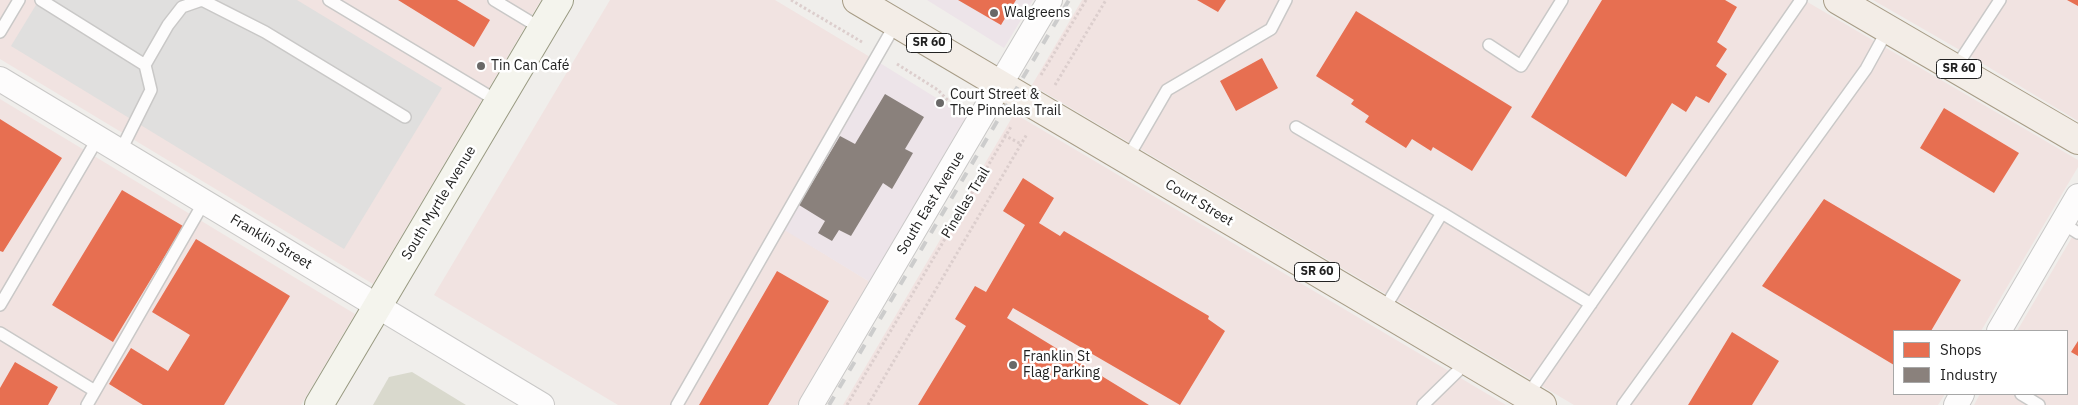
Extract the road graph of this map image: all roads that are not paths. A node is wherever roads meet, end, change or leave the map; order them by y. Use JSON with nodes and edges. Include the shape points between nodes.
{"nodes":[{"id":1,"x":18,"y":0,"type":"edge"},
{"id":2,"x":41,"y":0,"type":"edge"},
{"id":3,"x":330,"y":0,"type":"edge"},
{"id":4,"x":494,"y":0,"type":"edge"},
{"id":5,"x":559,"y":0,"type":"edge"},
{"id":6,"x":857,"y":0,"type":"edge"},
{"id":7,"x":1050,"y":0,"type":"edge"},
{"id":8,"x":1286,"y":0,"type":"edge"},
{"id":9,"x":1562,"y":0,"type":"edge"},
{"id":10,"x":1800,"y":0,"type":"edge"},
{"id":11,"x":1838,"y":0,"type":"edge"},
{"id":12,"x":2000,"y":0,"type":"edge"},
{"id":13,"x":896,"y":23,"type":"junction"},
{"id":14,"x":542,"y":29,"type":"junction"},
{"id":15,"x":1888,"y":29,"type":"junction"},
{"id":16,"x":0,"y":32,"type":"edge"},
{"id":17,"x":1489,"y":45,"type":"dead end"},
{"id":18,"x":145,"y":65,"type":"junction"},
{"id":19,"x":1956,"y":67,"type":"junction"},
{"id":20,"x":0,"y":79,"type":"edge"},
{"id":21,"x":1000,"y":85,"type":"junction"},
{"id":22,"x":499,"y":102,"type":"junction"},
{"id":23,"x":405,"y":117,"type":"dead end"},
{"id":24,"x":1296,"y":127,"type":"dead end"},
{"id":25,"x":98,"y":138,"type":"junction"},
{"id":26,"x":2078,"y":140,"type":"edge"},
{"id":27,"x":120,"y":152,"type":"junction"},
{"id":28,"x":1127,"y":160,"type":"junction"},
{"id":29,"x":2078,"y":196,"type":"edge"},
{"id":30,"x":204,"y":202,"type":"junction"},
{"id":31,"x":1442,"y":213,"type":"junction"},
{"id":32,"x":2070,"y":228,"type":"edge"},
{"id":33,"x":1591,"y":304,"type":"junction"},
{"id":34,"x":0,"y":305,"type":"edge"},
{"id":35,"x":378,"y":306,"type":"junction"},
{"id":36,"x":1383,"y":311,"type":"junction"},
{"id":37,"x":2000,"y":330,"type":"edge"},
{"id":38,"x":0,"y":333,"type":"edge"},
{"id":39,"x":1468,"y":361,"type":"junction"},
{"id":40,"x":95,"y":391,"type":"junction"},
{"id":41,"x":2023,"y":395,"type":"edge"},
{"id":42,"x":1534,"y":401,"type":"edge"},
{"id":43,"x":87,"y":405,"type":"edge"},
{"id":44,"x":319,"y":405,"type":"edge"},
{"id":45,"x":542,"y":405,"type":"edge"},
{"id":46,"x":677,"y":405,"type":"edge"},
{"id":47,"x":811,"y":405,"type":"edge"},
{"id":48,"x":1423,"y":405,"type":"edge"},
{"id":49,"x":1623,"y":405,"type":"edge"},
{"id":50,"x":2040,"y":405,"type":"edge"}],
"edges":[{"from":1,"to":16,"type":"lane"},
{"from":2,"to":18,"type":"lane"},
{"from":3,"to":22,"type":"lane"},
{"from":4,"to":14,"type":"lane"},
{"from":5,"to":14,"type":"main road","name":"South Myrtle Avenue"},
{"from":6,"to":13,"type":"main road","name":"Court Street","number":"SR 60"},
{"from":7,"to":21,"type":"street","name":"South East Avenue"},
{"from":8,"to":28,"type":"lane","via":[[1271,29],[1167,90]]},
{"from":9,"to":17,"type":"lane","via":[[1521,66]]},
{"from":10,"to":33,"type":"lane"},
{"from":11,"to":15,"type":"main road","number":"SR 60"},
{"from":12,"to":19,"type":"lane"},
{"from":13,"to":21,"type":"main road","name":"Court Street","number":"SR 60"},
{"from":13,"to":46,"type":"lane"},
{"from":14,"to":22,"type":"main road","name":"South Myrtle Avenue"},
{"from":15,"to":19,"type":"main road","number":"SR 60"},
{"from":15,"to":49,"type":"lane","via":[[1866,69]]},
{"from":18,"to":23,"type":"lane","via":[[182,7],[202,0],[265,32]]},
{"from":18,"to":27,"type":"lane","via":[[151,90]]},
{"from":19,"to":26,"type":"main road","number":"SR 60"},
{"from":20,"to":25,"type":"street","name":"Franklin Street"},
{"from":21,"to":28,"type":"main road","name":"Court Street","number":"SR 60"},
{"from":21,"to":47,"type":"street","name":"South East Avenue"},
{"from":22,"to":35,"type":"main road","name":"South Myrtle Avenue"},
{"from":24,"to":31,"type":"lane"},
{"from":25,"to":27,"type":"street","name":"Franklin Street"},
{"from":25,"to":34,"type":"lane"},
{"from":27,"to":30,"type":"street","name":"Franklin Street"},
{"from":28,"to":36,"type":"main road","name":"Court Street","number":"SR 60"},
{"from":29,"to":32,"type":"street"},
{"from":30,"to":35,"type":"street","name":"Franklin Street"},
{"from":30,"to":40,"type":"lane"},
{"from":31,"to":33,"type":"lane"},
{"from":31,"to":36,"type":"lane"},
{"from":32,"to":37,"type":"street"},
{"from":33,"to":42,"type":"lane"},
{"from":35,"to":44,"type":"main road","name":"South Myrtle Avenue"},
{"from":35,"to":45,"type":"street","name":"Franklin Street"},
{"from":36,"to":39,"type":"main road","name":"Court Street","number":"SR 60"},
{"from":38,"to":40,"type":"lane"},
{"from":39,"to":42,"type":"main road","name":"Court Street","number":"SR 60"},
{"from":39,"to":48,"type":"lane"},
{"from":40,"to":43,"type":"lane"},
{"from":41,"to":50,"type":"lane"}]}
